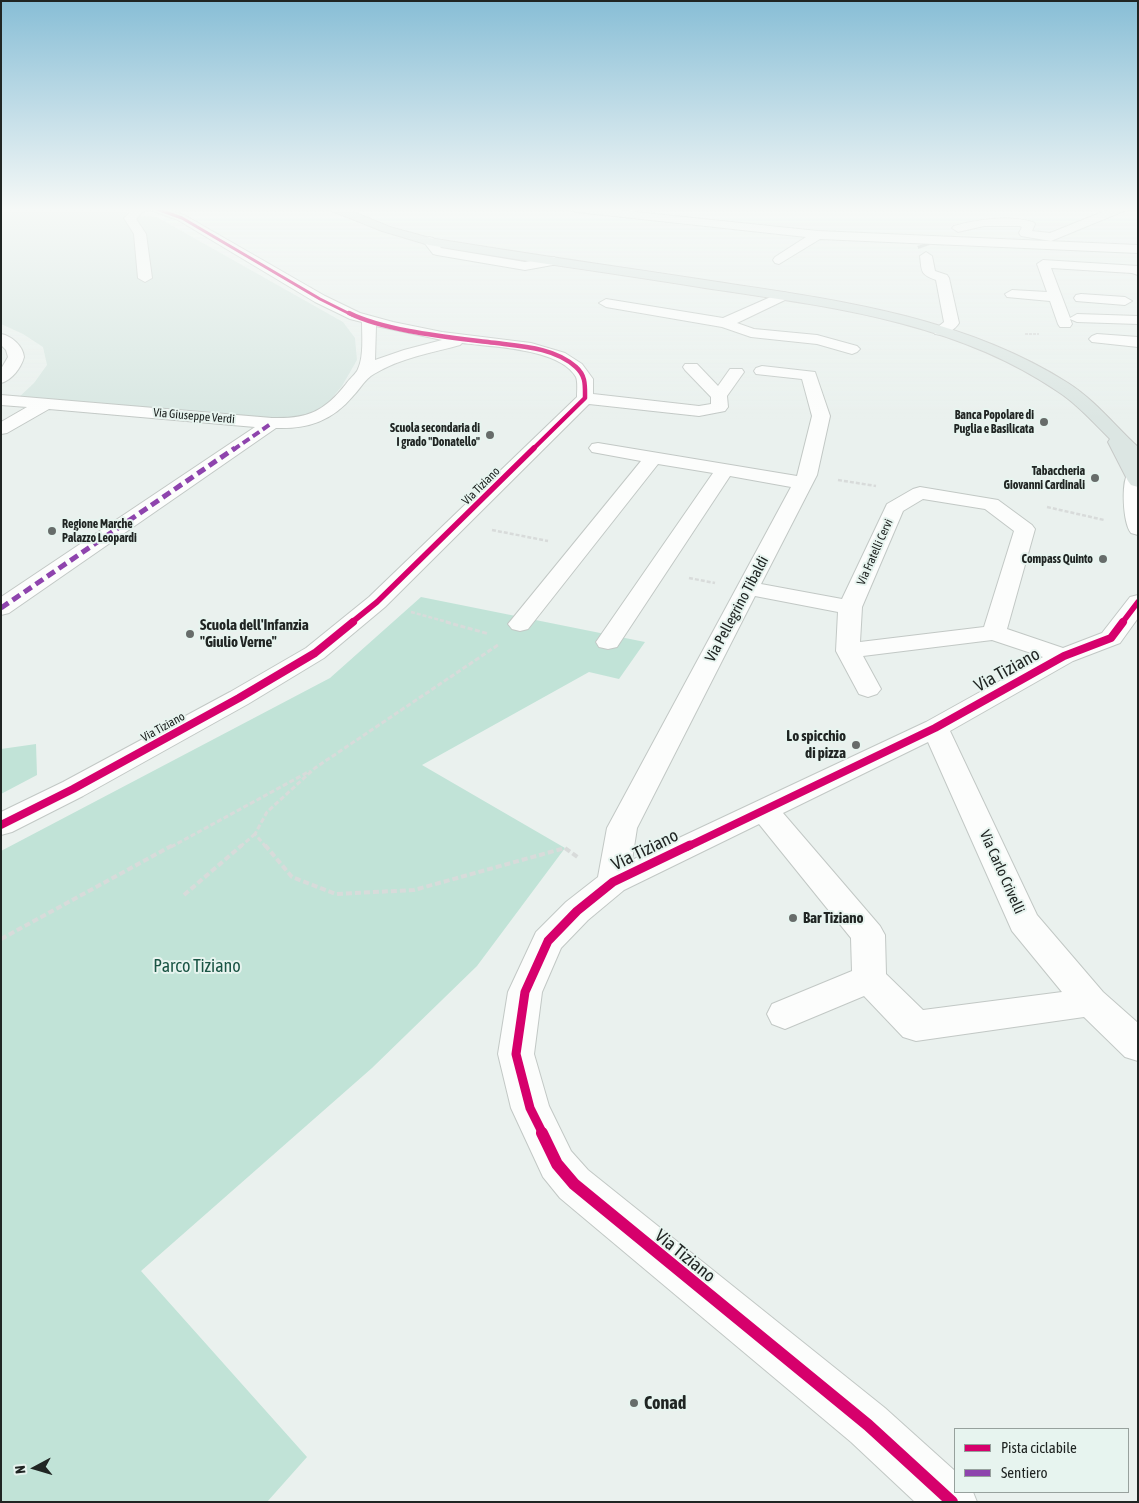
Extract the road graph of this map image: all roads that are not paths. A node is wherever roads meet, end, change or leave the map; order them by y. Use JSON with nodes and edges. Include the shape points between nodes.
{"nodes":[{"id":1,"x":286,"y":279,"type":"edge"},
{"id":2,"x":675,"y":279,"type":"edge"},
{"id":3,"x":942,"y":279,"type":"edge"},
{"id":4,"x":1049,"y":279,"type":"edge"},
{"id":5,"x":1012,"y":294,"type":"dead end"},
{"id":6,"x":782,"y":296,"type":"junction"},
{"id":7,"x":1055,"y":297,"type":"junction"},
{"id":8,"x":1081,"y":298,"type":"dead end"},
{"id":9,"x":1138,"y":302,"type":"edge"},
{"id":10,"x":606,"y":304,"type":"dead end"},
{"id":11,"x":369,"y":320,"type":"junction"},
{"id":12,"x":1138,"y":320,"type":"edge"},
{"id":13,"x":725,"y":323,"type":"junction"},
{"id":14,"x":940,"y":331,"type":"junction"},
{"id":15,"x":1,"y":338,"type":"edge"},
{"id":16,"x":468,"y":340,"type":"junction"},
{"id":17,"x":1097,"y":340,"type":"dead end"},
{"id":18,"x":1138,"y":342,"type":"edge"},
{"id":19,"x":852,"y":349,"type":"dead end"},
{"id":20,"x":691,"y":367,"type":"dead end"},
{"id":21,"x":366,"y":371,"type":"junction"},
{"id":22,"x":762,"y":371,"type":"dead end"},
{"id":23,"x":736,"y":372,"type":"dead end"},
{"id":24,"x":1,"y":378,"type":"edge"},
{"id":25,"x":719,"y":396,"type":"junction"},
{"id":26,"x":584,"y":398,"type":"junction"},
{"id":27,"x":1,"y":400,"type":"edge"},
{"id":28,"x":47,"y":403,"type":"junction"},
{"id":29,"x":272,"y":423,"type":"junction"},
{"id":30,"x":1,"y":429,"type":"edge"},
{"id":31,"x":1115,"y":436,"type":"junction"},
{"id":32,"x":598,"y":448,"type":"dead end"},
{"id":33,"x":1138,"y":457,"type":"edge"},
{"id":34,"x":653,"y":458,"type":"junction"},
{"id":35,"x":724,"y":470,"type":"junction"},
{"id":36,"x":805,"y":479,"type":"junction"},
{"id":37,"x":1136,"y":479,"type":"edge"},
{"id":38,"x":1138,"y":529,"type":"edge"},
{"id":39,"x":748,"y":588,"type":"junction"},
{"id":40,"x":1138,"y":602,"type":"edge"},
{"id":41,"x":850,"y":607,"type":"junction"},
{"id":42,"x":1,"y":608,"type":"edge"},
{"id":43,"x":520,"y":624,"type":"dead end"},
{"id":44,"x":994,"y":633,"type":"junction"},
{"id":45,"x":608,"y":642,"type":"dead end"},
{"id":46,"x":848,"y":651,"type":"junction"},
{"id":47,"x":1064,"y":656,"type":"junction"},
{"id":48,"x":868,"y":689,"type":"dead end"},
{"id":49,"x":935,"y":728,"type":"junction"},
{"id":50,"x":764,"y":810,"type":"junction"},
{"id":51,"x":1,"y":825,"type":"edge"},
{"id":52,"x":613,"y":882,"type":"junction"},
{"id":53,"x":870,"y":979,"type":"junction"},
{"id":54,"x":1091,"y":1002,"type":"junction"},
{"id":55,"x":784,"y":1014,"type":"dead end"},
{"id":56,"x":1138,"y":1046,"type":"edge"},
{"id":57,"x":952,"y":1502,"type":"edge"}],
"edges":[{"from":1,"to":11,"type":"street","via":[[320,299]]},
{"from":2,"to":6,"type":"main road"},
{"from":3,"to":14,"type":"street","via":[[952,323]]},
{"from":4,"to":7,"type":"street"},
{"from":5,"to":7,"type":"street"},
{"from":6,"to":13,"type":"street"},
{"from":6,"to":14,"type":"main road","via":[[846,306]]},
{"from":7,"to":12,"type":"street","via":[[1071,321]]},
{"from":8,"to":9,"type":"street"},
{"from":10,"to":13,"type":"street"},
{"from":11,"to":16,"type":"street"},
{"from":11,"to":21,"type":"street"},
{"from":13,"to":19,"type":"street","via":[[751,333],[817,340]]},
{"from":14,"to":31,"type":"main road","via":[[1006,356],[1063,387],[1091,409]]},
{"from":15,"to":24,"type":"street","via":[[15,349],[17,356],[13,367]]},
{"from":16,"to":21,"type":"street","name":"Via Giuseppe Verdi","via":[[412,353]]},
{"from":16,"to":26,"type":"street","via":[[532,348],[560,356],[576,367],[585,379]]},
{"from":17,"to":18,"type":"street"},
{"from":20,"to":25,"type":"street"},
{"from":21,"to":29,"type":"street","name":"Via Giuseppe Verdi","via":[[335,408],[314,420]]},
{"from":22,"to":36,"type":"street","name":"Via Pellegrino Tibaldi","via":[[809,375],[821,416]]},
{"from":23,"to":25,"type":"street"},
{"from":25,"to":26,"type":"street","via":[[719,407],[698,411]]},
{"from":26,"to":51,"type":"street","name":"Via Tiziano","via":[[377,602],[315,653],[230,703]]},
{"from":27,"to":28,"type":"street","name":"Via Giuseppe Verdi"},
{"from":28,"to":29,"type":"street","name":"Via Giuseppe Verdi"},
{"from":28,"to":30,"type":"street"},
{"from":29,"to":42,"type":"street"},
{"from":31,"to":33,"type":"main road"},
{"from":31,"to":37,"type":"main road"},
{"from":32,"to":34,"type":"street"},
{"from":34,"to":35,"type":"street"},
{"from":34,"to":43,"type":"street"},
{"from":35,"to":36,"type":"street"},
{"from":35,"to":45,"type":"street"},
{"from":36,"to":39,"type":"street","name":"Via Pellegrino Tibaldi"},
{"from":37,"to":38,"type":"street","via":[[1134,503]]},
{"from":39,"to":41,"type":"street"},
{"from":39,"to":52,"type":"street","name":"Via Pellegrino Tibaldi","via":[[622,828]]},
{"from":40,"to":47,"type":"street","name":"Via Tiziano","via":[[1111,638]]},
{"from":41,"to":44,"type":"street","name":"Via Fratelli Cervi","via":[[894,508],[920,493],[991,504],[1025,529]]},
{"from":41,"to":46,"type":"street","name":"Via Fratelli Cervi"},
{"from":44,"to":46,"type":"street"},
{"from":44,"to":47,"type":"street"},
{"from":46,"to":48,"type":"street"},
{"from":47,"to":49,"type":"street","name":"Via Tiziano"},
{"from":49,"to":50,"type":"street","name":"Via Tiziano"},
{"from":49,"to":54,"type":"street","name":"Via Carlo Crivelli","via":[[1024,922]]},
{"from":50,"to":52,"type":"street","name":"Via Tiziano"},
{"from":50,"to":53,"type":"street","via":[[868,935]]},
{"from":52,"to":57,"type":"street","name":"Via Tiziano","via":[[548,941],[524,992],[516,1054],[530,1108],[557,1164],[574,1184],[868,1425]]},
{"from":53,"to":54,"type":"street","via":[[916,1026]]},
{"from":53,"to":55,"type":"street"},
{"from":54,"to":56,"type":"street","name":"Via Carlo Crivelli"}]}
